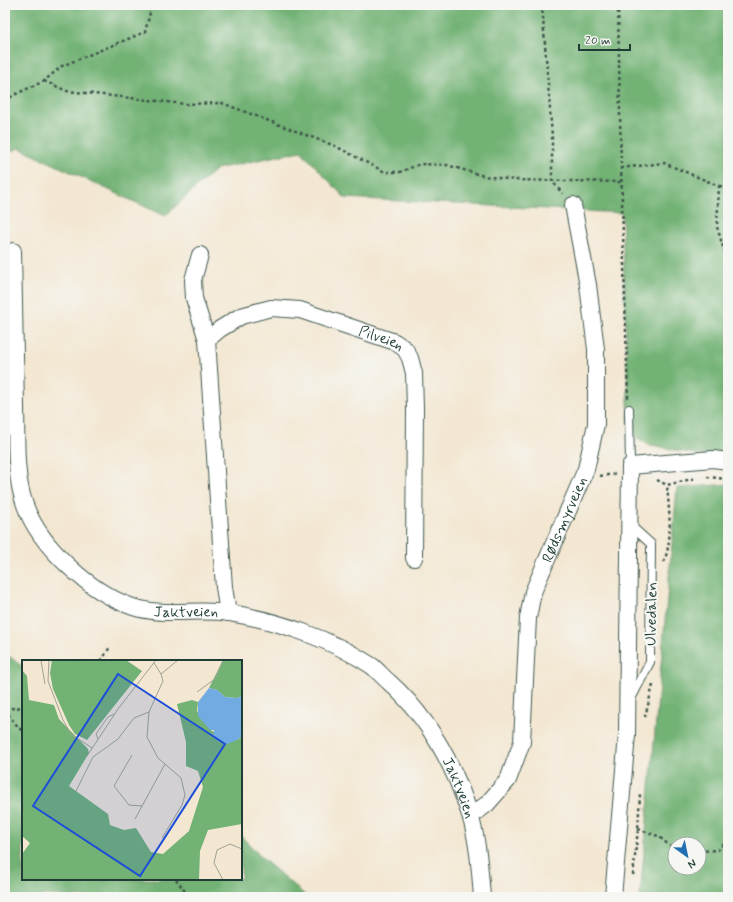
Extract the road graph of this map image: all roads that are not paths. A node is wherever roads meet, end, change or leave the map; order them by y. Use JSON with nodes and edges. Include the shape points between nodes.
{"nodes":[{"id":1,"x":573,"y":205,"type":"road end"},
{"id":2,"x":13,"y":251,"type":"dead end"},
{"id":3,"x":200,"y":255,"type":"dead end"},
{"id":4,"x":207,"y":340,"type":"junction"},
{"id":5,"x":628,"y":409,"type":"road end"},
{"id":6,"x":728,"y":461,"type":"edge"},
{"id":7,"x":630,"y":469,"type":"junction"},
{"id":8,"x":630,"y":525,"type":"junction"},
{"id":9,"x":414,"y":558,"type":"dead end"},
{"id":10,"x":228,"y":613,"type":"junction"},
{"id":11,"x":627,"y":706,"type":"junction"},
{"id":12,"x":471,"y":816,"type":"junction"},
{"id":13,"x":482,"y":897,"type":"edge"},
{"id":14,"x":613,"y":897,"type":"edge"}],
"edges":[{"from":1,"to":12,"type":"street","name":"Rødsmyrveien","via":[[588,285],[596,349],[596,424],[584,474],[533,592],[528,618],[522,742],[508,780],[487,804]]},
{"from":2,"to":10,"type":"street","name":"Jaktveien","via":[[18,469],[25,505],[38,531],[58,556],[86,581],[108,596],[133,607],[155,611]]},
{"from":3,"to":4,"type":"street","via":[[193,280],[194,298]]},
{"from":4,"to":9,"type":"street","name":"Pilveien","via":[[241,316],[271,308],[300,310],[395,342],[405,349],[414,373]]},
{"from":4,"to":10,"type":"street"},
{"from":5,"to":7,"type":"lane"},
{"from":6,"to":7,"type":"street","via":[[713,459]]},
{"from":7,"to":8,"type":"street","name":"Ulvedalen"},
{"from":8,"to":11,"type":"street","name":"Ulvedalen"},
{"from":8,"to":11,"type":"lane","name":"Ulvedalen","via":[[652,544],[650,662]]},
{"from":10,"to":12,"type":"street","name":"Jaktveien","via":[[283,624],[340,648],[373,667],[399,690],[435,738],[449,761]]},
{"from":11,"to":14,"type":"street","name":"Ulvedalen","via":[[627,735]]},
{"from":12,"to":13,"type":"street","name":"Jaktveien","via":[[479,860]]}]}
